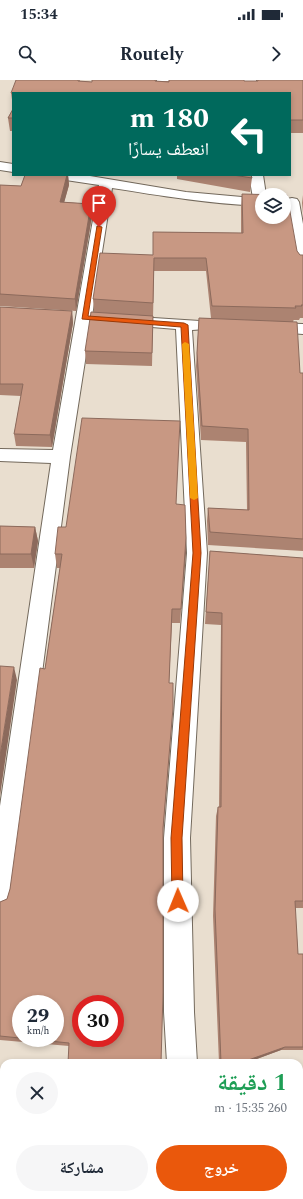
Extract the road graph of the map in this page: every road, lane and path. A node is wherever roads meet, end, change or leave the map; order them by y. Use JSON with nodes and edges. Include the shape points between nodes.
{"nodes":[{"id":1,"x":163,"y":80,"type":"edge"},
{"id":2,"x":250,"y":80,"type":"edge"},
{"id":3,"x":162,"y":92,"type":"edge"},
{"id":4,"x":250,"y":92,"type":"edge"},
{"id":5,"x":0,"y":166,"type":"edge"},
{"id":6,"x":12,"y":168,"type":"edge"},
{"id":7,"x":76,"y":176,"type":"edge"},
{"id":8,"x":153,"y":176,"type":"edge"},
{"id":9,"x":256,"y":176,"type":"edge"},
{"id":10,"x":106,"y":182,"type":"junction"},
{"id":11,"x":258,"y":188,"type":"edge"},
{"id":12,"x":152,"y":190,"type":"junction"},
{"id":13,"x":293,"y":201,"type":"edge"},
{"id":14,"x":255,"y":202,"type":"edge"},
{"id":15,"x":303,"y":264,"type":"edge"},
{"id":16,"x":91,"y":318,"type":"junction"},
{"id":17,"x":184,"y":325,"type":"junction"},
{"id":18,"x":212,"y":326,"type":"edge"},
{"id":19,"x":250,"y":327,"type":"edge"},
{"id":20,"x":303,"y":329,"type":"edge"},
{"id":21,"x":0,"y":455,"type":"edge"},
{"id":22,"x":61,"y":457,"type":"junction"},
{"id":23,"x":0,"y":897,"type":"edge"},
{"id":24,"x":182,"y":1059,"type":"edge"}],
"edges":[{"from":1,"to":3,"type":"street"},
{"from":2,"to":4,"type":"street"},
{"from":5,"to":6,"type":"street"},
{"from":7,"to":10,"type":"street"},
{"from":8,"to":12,"type":"street"},
{"from":9,"to":11,"type":"street"},
{"from":10,"to":12,"type":"street"},
{"from":10,"to":16,"type":"street"},
{"from":12,"to":14,"type":"street"},
{"from":13,"to":15,"type":"street"},
{"from":16,"to":17,"type":"street"},
{"from":16,"to":22,"type":"street"},
{"from":17,"to":18,"type":"street"},
{"from":17,"to":24,"type":"street","via":[[205,554],[177,838]]},
{"from":19,"to":20,"type":"street"},
{"from":21,"to":22,"type":"street"},
{"from":22,"to":23,"type":"street"}]}
